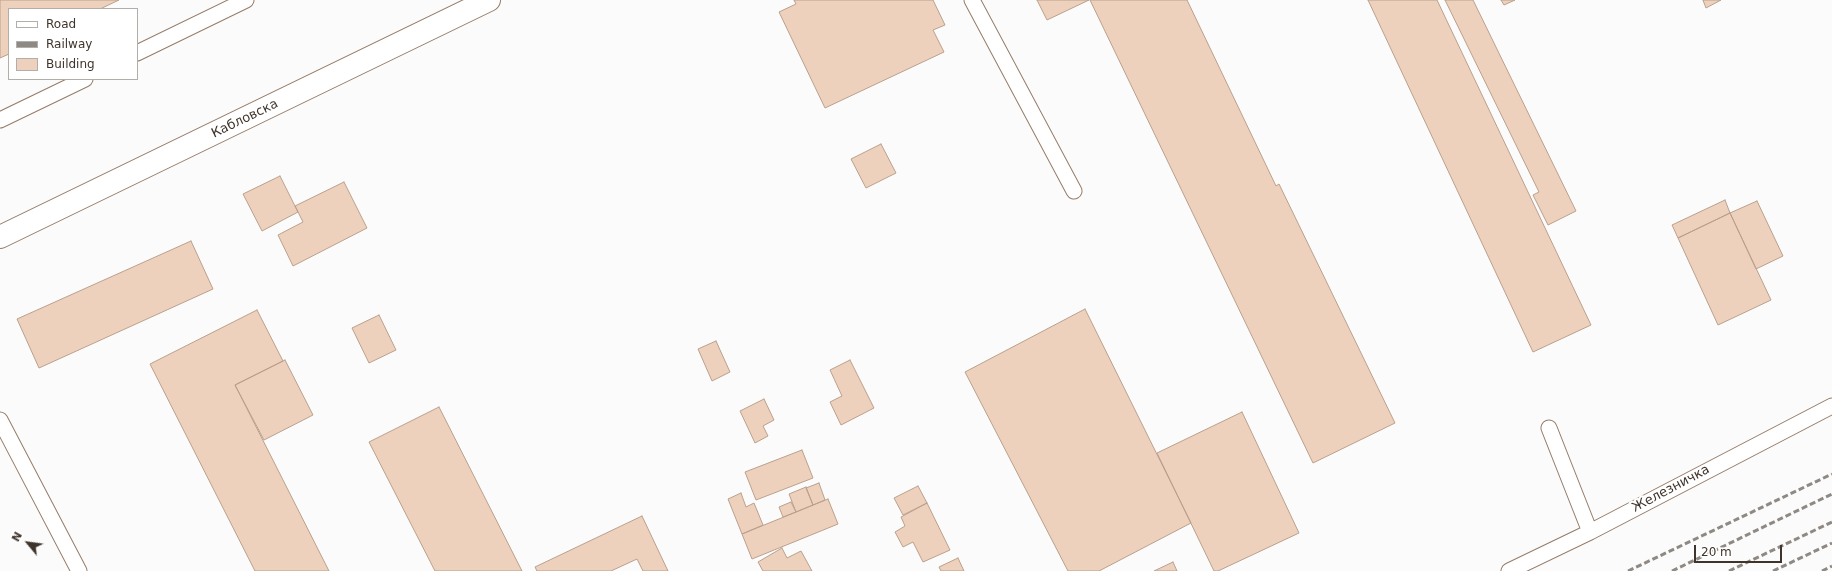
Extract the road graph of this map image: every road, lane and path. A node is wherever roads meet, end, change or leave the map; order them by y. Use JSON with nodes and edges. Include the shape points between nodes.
{"nodes":[{"id":1,"x":246,"y":0,"type":"edge"},
{"id":2,"x":489,"y":0,"type":"edge"},
{"id":3,"x":972,"y":0,"type":"edge"},
{"id":4,"x":138,"y":53,"type":"edge"},
{"id":5,"x":82,"y":80,"type":"edge"},
{"id":6,"x":0,"y":120,"type":"edge"},
{"id":7,"x":1074,"y":191,"type":"dead end"},
{"id":8,"x":0,"y":237,"type":"edge"},
{"id":9,"x":1832,"y":406,"type":"edge"},
{"id":10,"x":0,"y":420,"type":"edge"},
{"id":11,"x":1549,"y":428,"type":"dead end"},
{"id":12,"x":1590,"y":532,"type":"junction"},
{"id":13,"x":79,"y":571,"type":"edge"},
{"id":14,"x":1509,"y":571,"type":"edge"}],
"edges":[{"from":1,"to":4,"type":"lane"},
{"from":2,"to":8,"type":"street","name":"Кабловска"},
{"from":3,"to":7,"type":"lane"},
{"from":5,"to":6,"type":"lane"},
{"from":9,"to":12,"type":"lane","name":"Железничка"},
{"from":10,"to":13,"type":"lane"},
{"from":11,"to":12,"type":"lane"},
{"from":12,"to":14,"type":"lane","name":"Железничка"}]}
